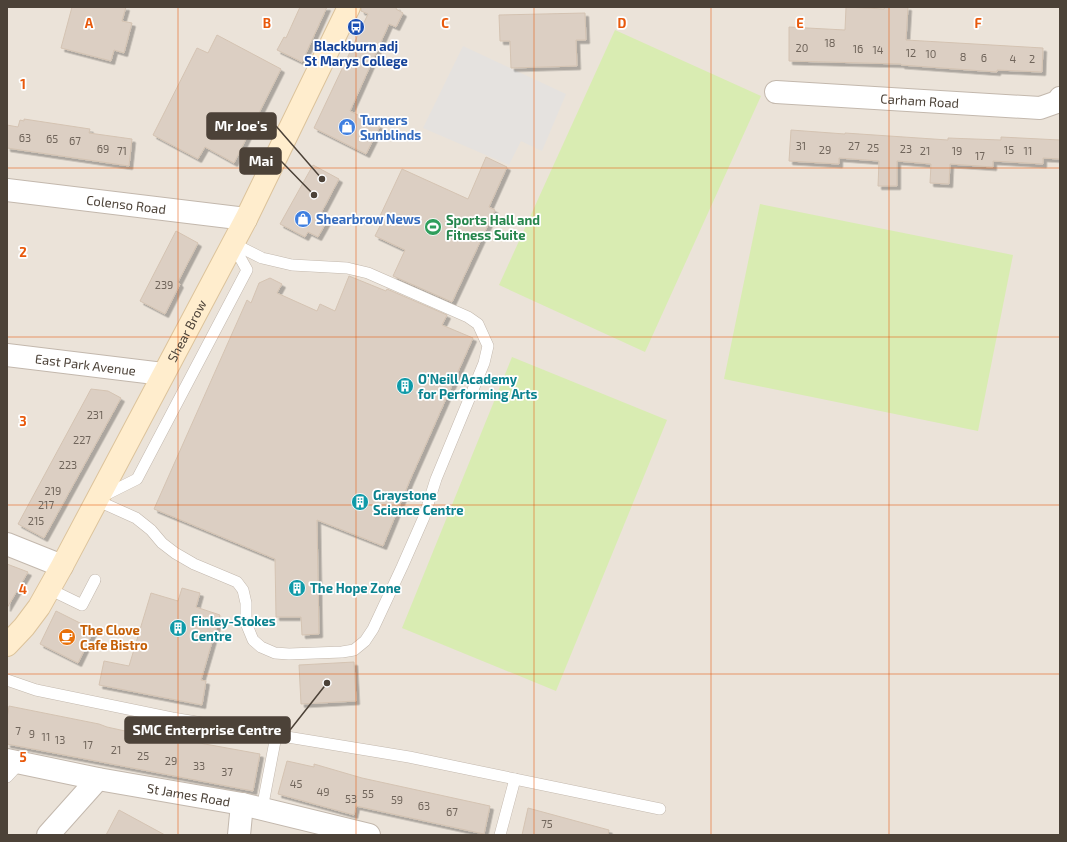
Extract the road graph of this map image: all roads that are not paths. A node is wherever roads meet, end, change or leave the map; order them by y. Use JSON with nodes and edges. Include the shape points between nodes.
{"nodes":[{"id":1,"x":349,"y":7,"type":"edge"},
{"id":2,"x":776,"y":92,"type":"dead end"},
{"id":3,"x":1060,"y":98,"type":"edge"},
{"id":4,"x":7,"y":190,"type":"edge"},
{"id":5,"x":246,"y":219,"type":"junction"},
{"id":6,"x":232,"y":243,"type":"junction"},
{"id":7,"x":7,"y":355,"type":"edge"},
{"id":8,"x":163,"y":374,"type":"junction"},
{"id":9,"x":96,"y":500,"type":"junction"},
{"id":10,"x":7,"y":544,"type":"edge"},
{"id":11,"x":62,"y":566,"type":"junction"},
{"id":12,"x":95,"y":580,"type":"dead end"},
{"id":13,"x":49,"y":589,"type":"junction"},
{"id":14,"x":7,"y":645,"type":"edge"},
{"id":15,"x":7,"y":680,"type":"edge"},
{"id":16,"x":276,"y":736,"type":"junction"},
{"id":17,"x":11,"y":767,"type":"edge"},
{"id":18,"x":98,"y":779,"type":"junction"},
{"id":19,"x":515,"y":779,"type":"junction"},
{"id":20,"x":252,"y":806,"type":"junction"},
{"id":21,"x":660,"y":809,"type":"dead end"},
{"id":22,"x":48,"y":835,"type":"edge"},
{"id":23,"x":240,"y":835,"type":"edge"},
{"id":24,"x":370,"y":835,"type":"edge"},
{"id":25,"x":500,"y":835,"type":"edge"}],
"edges":[{"from":1,"to":5,"type":"main road","name":"Shear Brow"},
{"from":2,"to":3,"type":"street","name":"Carham Road","via":[[1040,108],[1057,102]]},
{"from":4,"to":5,"type":"street","name":"Colenso Road"},
{"from":5,"to":6,"type":"main road","name":"Shear Brow"},
{"from":6,"to":8,"type":"main road","name":"Shear Brow"},
{"from":6,"to":9,"type":"lane","via":[[247,270],[137,479]]},
{"from":6,"to":9,"type":"lane","via":[[262,258],[292,265],[348,268],[368,273],[468,317],[478,324],[488,346],[484,363],[436,479],[424,517],[379,617],[365,641],[354,650],[275,653],[252,640],[246,623],[243,590],[237,582],[175,553],[136,518]]},
{"from":7,"to":8,"type":"street","name":"East Park Avenue"},
{"from":8,"to":9,"type":"main road","name":"Shear Brow"},
{"from":9,"to":11,"type":"main road","name":"Shear Brow"},
{"from":10,"to":11,"type":"street"},
{"from":11,"to":13,"type":"main road","name":"Shear Brow"},
{"from":12,"to":13,"type":"lane","via":[[82,605]]},
{"from":13,"to":14,"type":"main road","name":"Shear Brow","via":[[24,628]]},
{"from":15,"to":16,"type":"lane","via":[[36,690]]},
{"from":16,"to":19,"type":"lane","via":[[409,757]]},
{"from":16,"to":20,"type":"lane"},
{"from":17,"to":18,"type":"street","name":"St James Road"},
{"from":18,"to":20,"type":"street","name":"St James Road"},
{"from":18,"to":22,"type":"street"},
{"from":19,"to":21,"type":"lane"},
{"from":19,"to":25,"type":"lane"},
{"from":20,"to":23,"type":"street"},
{"from":20,"to":24,"type":"street","name":"St James Road"}]}
